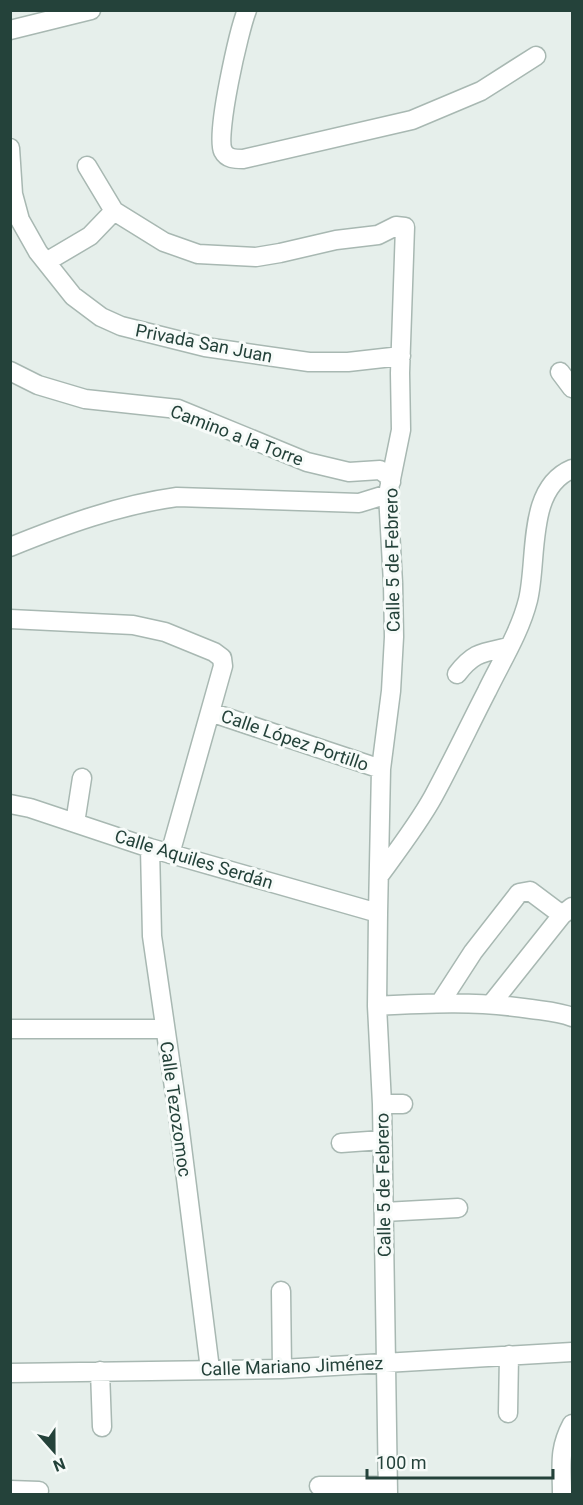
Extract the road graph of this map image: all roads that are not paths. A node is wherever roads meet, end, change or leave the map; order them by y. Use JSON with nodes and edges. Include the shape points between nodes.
{"nodes":[{"id":1,"x":247,"y":10,"type":"edge"},
{"id":2,"x":85,"y":11,"type":"edge"},
{"id":3,"x":10,"y":30,"type":"edge"},
{"id":4,"x":537,"y":57,"type":"dead end"},
{"id":5,"x":10,"y":148,"type":"edge"},
{"id":6,"x":87,"y":166,"type":"dead end"},
{"id":7,"x":114,"y":212,"type":"junction"},
{"id":8,"x":46,"y":262,"type":"junction"},
{"id":9,"x":400,"y":356,"type":"junction"},
{"id":10,"x":10,"y":371,"type":"edge"},
{"id":11,"x":560,"y":372,"type":"dead end"},
{"id":12,"x":573,"y":388,"type":"edge"},
{"id":13,"x":573,"y":469,"type":"edge"},
{"id":14,"x":389,"y":488,"type":"junction"},
{"id":15,"x":10,"y":547,"type":"edge"},
{"id":16,"x":10,"y":619,"type":"edge"},
{"id":17,"x":509,"y":647,"type":"junction"},
{"id":18,"x":457,"y":674,"type":"dead end"},
{"id":19,"x":210,"y":712,"type":"junction"},
{"id":20,"x":381,"y":769,"type":"junction"},
{"id":21,"x":82,"y":778,"type":"dead end"},
{"id":22,"x":10,"y":804,"type":"edge"},
{"id":23,"x":75,"y":823,"type":"junction"},
{"id":24,"x":150,"y":848,"type":"junction"},
{"id":25,"x":170,"y":854,"type":"junction"},
{"id":26,"x":379,"y":876,"type":"junction"},
{"id":27,"x":567,"y":911,"type":"edge"},
{"id":28,"x":378,"y":913,"type":"junction"},
{"id":29,"x":440,"y":1003,"type":"junction"},
{"id":30,"x":492,"y":1003,"type":"junction"},
{"id":31,"x":377,"y":1006,"type":"junction"},
{"id":32,"x":573,"y":1017,"type":"edge"},
{"id":33,"x":10,"y":1029,"type":"edge"},
{"id":34,"x":164,"y":1029,"type":"junction"},
{"id":35,"x":382,"y":1104,"type":"junction"},
{"id":36,"x":403,"y":1104,"type":"dead end"},
{"id":37,"x":382,"y":1140,"type":"junction"},
{"id":38,"x":341,"y":1143,"type":"dead end"},
{"id":39,"x":458,"y":1208,"type":"dead end"},
{"id":40,"x":384,"y":1212,"type":"junction"},
{"id":41,"x":280,"y":1291,"type":"dead end"},
{"id":42,"x":573,"y":1352,"type":"edge"},
{"id":43,"x":509,"y":1355,"type":"junction"},
{"id":44,"x":385,"y":1363,"type":"junction"},
{"id":45,"x":210,"y":1369,"type":"junction"},
{"id":46,"x":282,"y":1369,"type":"junction"},
{"id":47,"x":100,"y":1371,"type":"junction"},
{"id":48,"x":10,"y":1373,"type":"edge"},
{"id":49,"x":508,"y":1413,"type":"dead end"},
{"id":50,"x":573,"y":1424,"type":"edge"},
{"id":51,"x":102,"y":1427,"type":"dead end"},
{"id":52,"x":319,"y":1486,"type":"dead end"},
{"id":53,"x":10,"y":1490,"type":"edge"},
{"id":54,"x":388,"y":1490,"type":"edge"},
{"id":55,"x":39,"y":1491,"type":"dead end"},
{"id":56,"x":562,"y":1494,"type":"edge"}],
"edges":[{"from":1,"to":4,"type":"street","via":[[221,129],[224,152],[236,159],[412,120],[481,91]]},
{"from":2,"to":3,"type":"street"},
{"from":5,"to":8,"type":"street","name":"Privada San Juan","via":[[15,207]]},
{"from":6,"to":7,"type":"street"},
{"from":7,"to":8,"type":"street","via":[[90,236]]},
{"from":7,"to":9,"type":"street","name":"Calle 5 de Febrero","via":[[164,242],[198,254],[226,257],[280,253],[405,227]]},
{"from":8,"to":9,"type":"street","name":"Privada San Juan","via":[[73,296],[101,317],[142,332],[206,347],[309,362]]},
{"from":9,"to":14,"type":"street","name":"Calle 5 de Febrero","via":[[401,430]]},
{"from":10,"to":14,"type":"street","name":"Camino a la Torre","via":[[38,385],[85,399],[178,409],[307,462],[349,472],[380,471],[387,475]]},
{"from":11,"to":12,"type":"street"},
{"from":13,"to":17,"type":"street","via":[[555,479],[546,492],[528,598]]},
{"from":14,"to":15,"type":"street","via":[[359,503],[177,497],[61,526]]},
{"from":14,"to":20,"type":"street","name":"Calle 5 de Febrero","via":[[394,637]]},
{"from":16,"to":19,"type":"street","via":[[149,628],[219,655],[223,666]]},
{"from":17,"to":18,"type":"street","via":[[473,656]]},
{"from":17,"to":26,"type":"street","via":[[432,798]]},
{"from":19,"to":20,"type":"street","name":"Calle López Portillo"},
{"from":19,"to":25,"type":"street"},
{"from":20,"to":26,"type":"street","name":"Calle 5 de Febrero"},
{"from":21,"to":23,"type":"street"},
{"from":22,"to":23,"type":"street","name":"Calle Aquiles Serdán"},
{"from":23,"to":24,"type":"street","name":"Calle Aquiles Serdán"},
{"from":24,"to":25,"type":"street","name":"Calle Aquiles Serdán"},
{"from":24,"to":34,"type":"street","name":"Calle Tezozomoc","via":[[152,936]]},
{"from":25,"to":28,"type":"street","name":"Calle Aquiles Serdán"},
{"from":26,"to":28,"type":"street","name":"Calle 5 de Febrero"},
{"from":27,"to":29,"type":"street","via":[[530,891],[516,896]]},
{"from":27,"to":30,"type":"street"},
{"from":28,"to":31,"type":"street","name":"Calle 5 de Febrero"},
{"from":29,"to":30,"type":"street"},
{"from":29,"to":31,"type":"street"},
{"from":30,"to":32,"type":"street"},
{"from":31,"to":35,"type":"street","name":"Calle 5 de Febrero"},
{"from":33,"to":34,"type":"street"},
{"from":34,"to":45,"type":"street","name":"Calle Tezozomoc"},
{"from":35,"to":36,"type":"street"},
{"from":35,"to":37,"type":"street","name":"Calle 5 de Febrero"},
{"from":37,"to":38,"type":"street"},
{"from":37,"to":40,"type":"street","name":"Calle 5 de Febrero"},
{"from":39,"to":40,"type":"street"},
{"from":40,"to":44,"type":"street","name":"Calle 5 de Febrero"},
{"from":41,"to":46,"type":"street"},
{"from":42,"to":43,"type":"street","name":"Calle Mariano Jiménez"},
{"from":43,"to":44,"type":"street","name":"Calle Mariano Jiménez"},
{"from":43,"to":49,"type":"street"},
{"from":44,"to":46,"type":"street","name":"Calle Mariano Jiménez"},
{"from":44,"to":54,"type":"street","name":"Calle 5 de Febrero"},
{"from":45,"to":46,"type":"street","name":"Calle Mariano Jiménez"},
{"from":45,"to":47,"type":"street","name":"Calle Mariano Jiménez"},
{"from":47,"to":48,"type":"street","name":"Calle Mariano Jiménez"},
{"from":47,"to":51,"type":"street"},
{"from":50,"to":56,"type":"street","via":[[564,1439],[560,1463]]},
{"from":52,"to":54,"type":"street"},
{"from":53,"to":55,"type":"street"}]}
